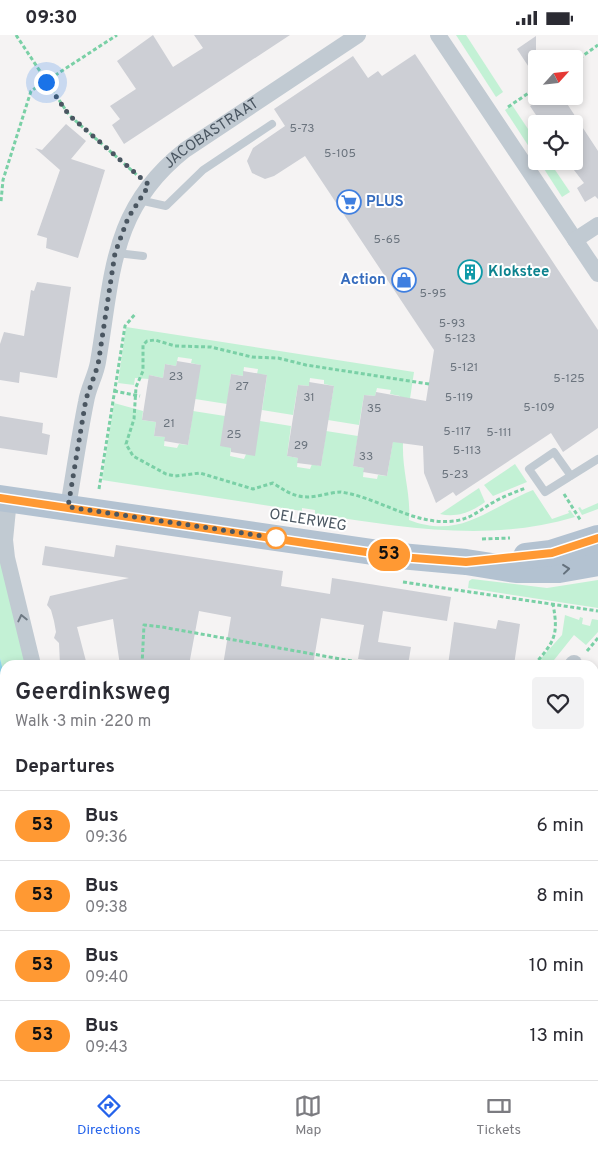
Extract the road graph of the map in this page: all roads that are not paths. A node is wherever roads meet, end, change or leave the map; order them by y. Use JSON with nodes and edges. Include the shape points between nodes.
{"nodes":[{"id":1,"x":358,"y":35,"type":"edge"},
{"id":2,"x":438,"y":35,"type":"edge"},
{"id":3,"x":272,"y":124,"type":"dead end"},
{"id":4,"x":139,"y":200,"type":"junction"},
{"id":5,"x":598,"y":225,"type":"edge"},
{"id":6,"x":575,"y":240,"type":"junction"},
{"id":7,"x":115,"y":253,"type":"junction"},
{"id":8,"x":143,"y":256,"type":"dead end"},
{"id":9,"x":598,"y":274,"type":"edge"},
{"id":10,"x":598,"y":459,"type":"edge"},
{"id":11,"x":571,"y":477,"type":"junction"},
{"id":12,"x":70,"y":496,"type":"junction"},
{"id":13,"x":5,"y":505,"type":"edge"},
{"id":14,"x":590,"y":531,"type":"edge"},
{"id":15,"x":469,"y":551,"type":"junction"},
{"id":16,"x":598,"y":563,"type":"edge"},
{"id":17,"x":32,"y":660,"type":"edge"}],
"edges":[{"from":1,"to":4,"type":"street","name":"JACOBASTRAAT","via":[[185,149],[159,172]]},
{"from":2,"to":6,"type":"street"},
{"from":3,"to":4,"type":"lane","via":[[203,170],[166,206]]},
{"from":4,"to":7,"type":"street","name":"JACOBASTRAAT","via":[[128,218]]},
{"from":5,"to":6,"type":"street"},
{"from":6,"to":9,"type":"street"},
{"from":7,"to":8,"type":"lane"},
{"from":7,"to":12,"type":"street","name":"JACOBASTRAAT","via":[[98,365],[86,399]]},
{"from":10,"to":11,"type":"lane"},
{"from":11,"to":11,"type":"lane","via":[[545,492],[529,469],[554,452]]},
{"from":12,"to":13,"type":"main road","name":"OELERWEG"},
{"from":12,"to":15,"type":"main road","name":"OELERWEG","via":[[400,557]]},
{"from":17,"to":13,"type":"street","one_way":true,"via":[[8,558]]},
{"from":14,"to":15,"type":"main road","name":"OELERWEG","via":[[552,553]]},
{"from":15,"to":16,"type":"main road","name":"OELERWEG","one_way":true,"via":[[516,571],[559,570]]}]}
